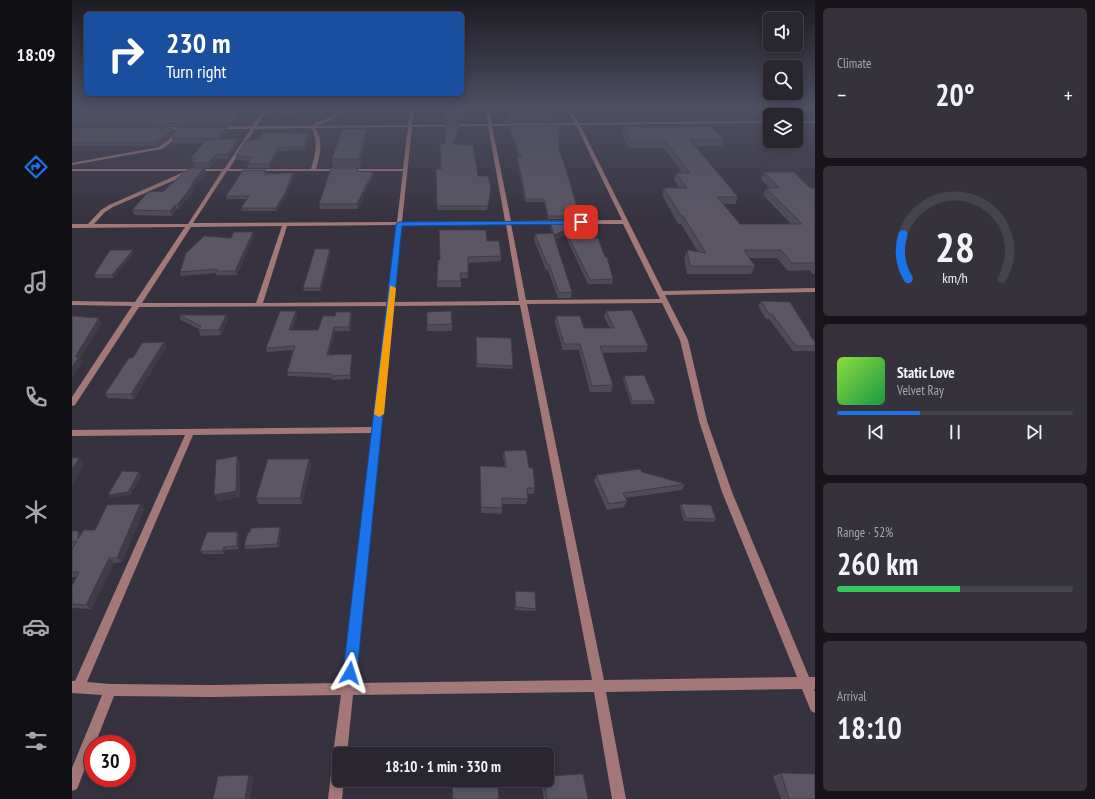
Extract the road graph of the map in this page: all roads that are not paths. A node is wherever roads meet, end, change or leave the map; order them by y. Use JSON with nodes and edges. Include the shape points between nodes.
{"nodes":[{"id":1,"x":162,"y":146,"type":"edge"},
{"id":2,"x":242,"y":146,"type":"edge"},
{"id":3,"x":319,"y":146,"type":"edge"},
{"id":4,"x":408,"y":146,"type":"edge"},
{"id":5,"x":493,"y":146,"type":"edge"},
{"id":6,"x":588,"y":146,"type":"edge"},
{"id":7,"x":72,"y":164,"type":"edge"},
{"id":8,"x":72,"y":170,"type":"edge"},
{"id":9,"x":195,"y":170,"type":"junction"},
{"id":10,"x":227,"y":170,"type":"junction"},
{"id":11,"x":313,"y":170,"type":"junction"},
{"id":12,"x":406,"y":170,"type":"junction"},
{"id":13,"x":625,"y":222,"type":"junction"},
{"id":14,"x":508,"y":223,"type":"junction"},
{"id":15,"x":399,"y":224,"type":"junction"},
{"id":16,"x":285,"y":225,"type":"junction"},
{"id":17,"x":72,"y":226,"type":"edge"},
{"id":18,"x":89,"y":226,"type":"junction"},
{"id":19,"x":188,"y":226,"type":"junction"},
{"id":20,"x":815,"y":290,"type":"edge"},
{"id":21,"x":663,"y":297,"type":"junction"},
{"id":22,"x":523,"y":302,"type":"junction"},
{"id":23,"x":72,"y":304,"type":"edge"},
{"id":24,"x":391,"y":304,"type":"junction"},
{"id":25,"x":136,"y":305,"type":"junction"},
{"id":26,"x":259,"y":305,"type":"junction"},
{"id":27,"x":72,"y":402,"type":"edge"},
{"id":28,"x":377,"y":430,"type":"junction"},
{"id":29,"x":72,"y":433,"type":"edge"},
{"id":30,"x":190,"y":433,"type":"junction"},
{"id":31,"x":810,"y":683,"type":"edge"},
{"id":32,"x":599,"y":686,"type":"junction"},
{"id":33,"x":75,"y":687,"type":"edge"},
{"id":34,"x":348,"y":688,"type":"junction"},
{"id":35,"x":110,"y":690,"type":"junction"},
{"id":36,"x":815,"y":707,"type":"edge"},
{"id":37,"x":341,"y":747,"type":"edge"},
{"id":38,"x":72,"y":784,"type":"edge"},
{"id":39,"x":336,"y":787,"type":"edge"},
{"id":40,"x":335,"y":799,"type":"edge"},
{"id":41,"x":619,"y":799,"type":"edge"}],
"edges":[{"from":1,"to":7,"type":"street"},
{"from":2,"to":10,"type":"street"},
{"from":3,"to":11,"type":"street"},
{"from":4,"to":12,"type":"street"},
{"from":5,"to":14,"type":"street"},
{"from":6,"to":13,"type":"street"},
{"from":8,"to":9,"type":"street"},
{"from":9,"to":10,"type":"street"},
{"from":9,"to":18,"type":"street","via":[[111,206]]},
{"from":10,"to":11,"type":"street"},
{"from":10,"to":19,"type":"street"},
{"from":11,"to":12,"type":"street"},
{"from":12,"to":15,"type":"street"},
{"from":13,"to":14,"type":"street"},
{"from":13,"to":21,"type":"street"},
{"from":14,"to":15,"type":"street"},
{"from":14,"to":22,"type":"street"},
{"from":15,"to":16,"type":"street"},
{"from":15,"to":24,"type":"street"},
{"from":16,"to":19,"type":"street"},
{"from":16,"to":26,"type":"street"},
{"from":17,"to":18,"type":"street"},
{"from":18,"to":19,"type":"street"},
{"from":19,"to":25,"type":"street"},
{"from":20,"to":21,"type":"street"},
{"from":21,"to":22,"type":"street"},
{"from":21,"to":31,"type":"street","via":[[684,340],[703,421],[727,492]]},
{"from":22,"to":24,"type":"street"},
{"from":22,"to":32,"type":"street"},
{"from":23,"to":25,"type":"street"},
{"from":24,"to":26,"type":"street"},
{"from":24,"to":28,"type":"street"},
{"from":25,"to":26,"type":"street"},
{"from":25,"to":27,"type":"street"},
{"from":28,"to":30,"type":"street"},
{"from":28,"to":34,"type":"street"},
{"from":29,"to":30,"type":"street"},
{"from":30,"to":33,"type":"street"},
{"from":31,"to":32,"type":"street"},
{"from":31,"to":36,"type":"street"},
{"from":32,"to":34,"type":"street"},
{"from":32,"to":41,"type":"street"},
{"from":33,"to":35,"type":"street"},
{"from":34,"to":35,"type":"street"},
{"from":34,"to":37,"type":"street"},
{"from":35,"to":38,"type":"street"},
{"from":39,"to":40,"type":"street"}]}
